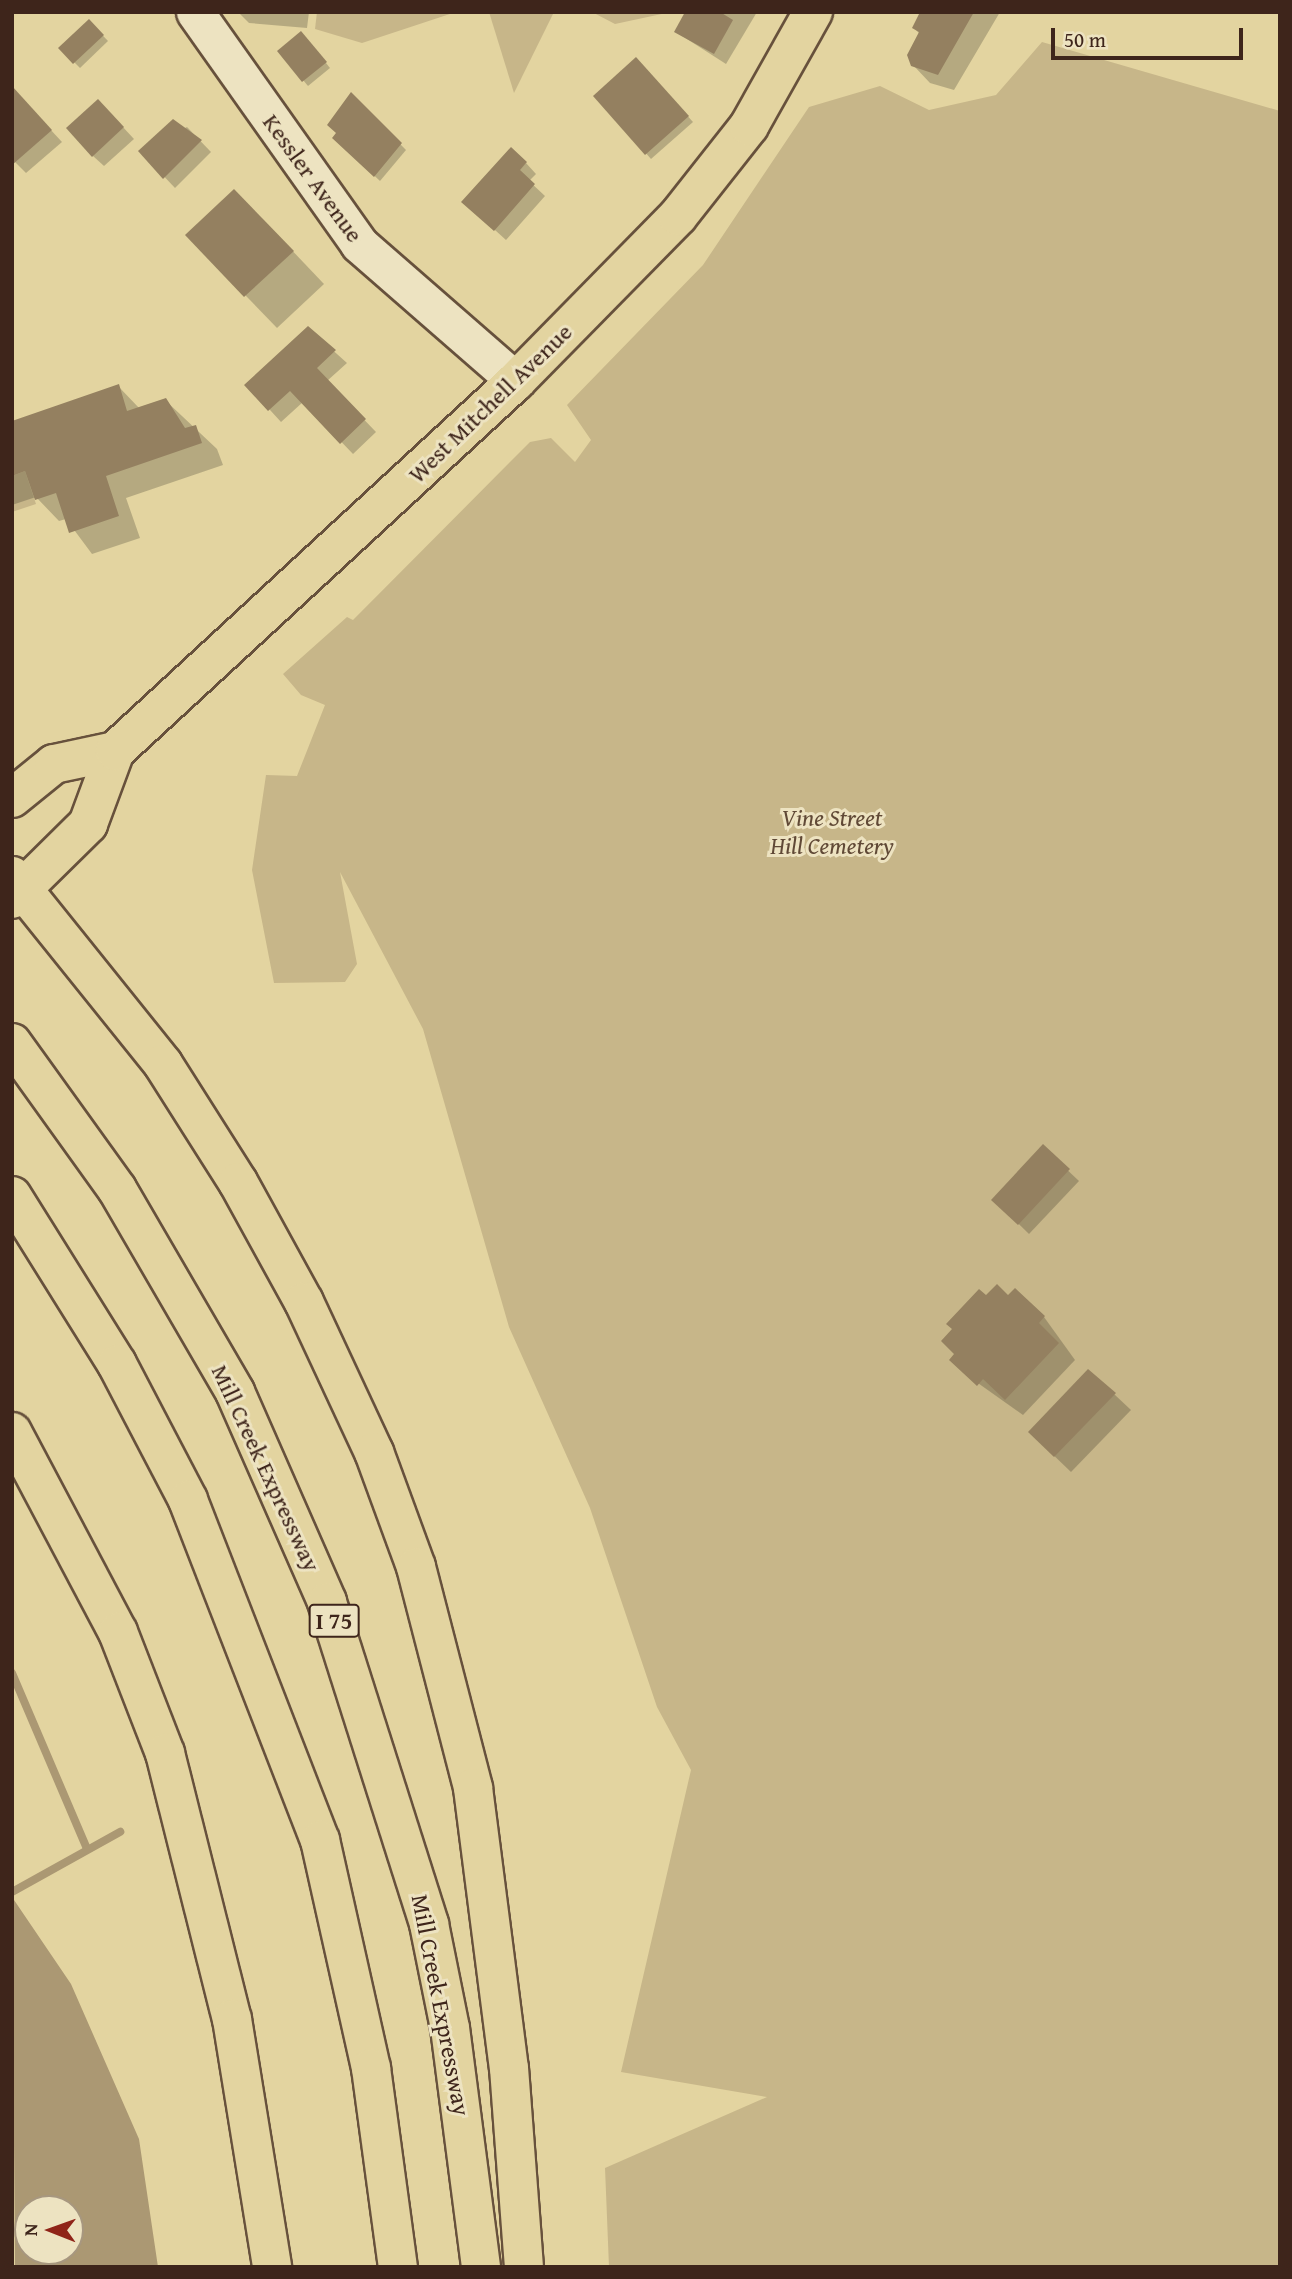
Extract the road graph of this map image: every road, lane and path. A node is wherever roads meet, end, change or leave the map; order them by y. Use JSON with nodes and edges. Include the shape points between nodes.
{"nodes":[{"id":1,"x":195,"y":12,"type":"edge"},
{"id":2,"x":813,"y":12,"type":"edge"},
{"id":3,"x":516,"y":381,"type":"junction"},
{"id":4,"x":115,"y":751,"type":"junction"},
{"id":5,"x":12,"y":798,"type":"edge"},
{"id":6,"x":16,"y":888,"type":"edge"},
{"id":7,"x":12,"y":1043,"type":"edge"},
{"id":8,"x":12,"y":1196,"type":"edge"},
{"id":9,"x":12,"y":1432,"type":"edge"},
{"id":10,"x":272,"y":2267,"type":"edge"},
{"id":11,"x":398,"y":2267,"type":"edge"},
{"id":12,"x":481,"y":2267,"type":"edge"},
{"id":13,"x":524,"y":2267,"type":"edge"}],
"edges":[{"from":1,"to":3,"type":"street","name":"Kessler Avenue","via":[[359,244]]},
{"from":2,"to":3,"type":"main road","name":"West Mitchell Avenue","via":[[749,126],[694,197]]},
{"from":3,"to":4,"type":"main road","name":"West Mitchell Avenue"},
{"from":4,"to":5,"type":"main road","via":[[54,764]]},
{"from":4,"to":6,"type":"main road","name":"West Mitchell Avenue","via":[[88,824]]},
{"from":6,"to":13,"type":"main road","via":[[163,1064],[238,1182],[345,1389],[416,1567],[456,1703],[487,1874]]},
{"from":7,"to":12,"type":"main road","name":"Mill Creek Expressway","number":"I 75","via":[[117,1189],[236,1392],[327,1602],[429,1924],[454,2054]]},
{"from":8,"to":11,"type":"main road","via":[[117,1364],[188,1500],[320,1840],[372,2068]]},
{"from":9,"to":10,"type":"main road","via":[[118,1632],[165,1753],[232,2019]]}]}
